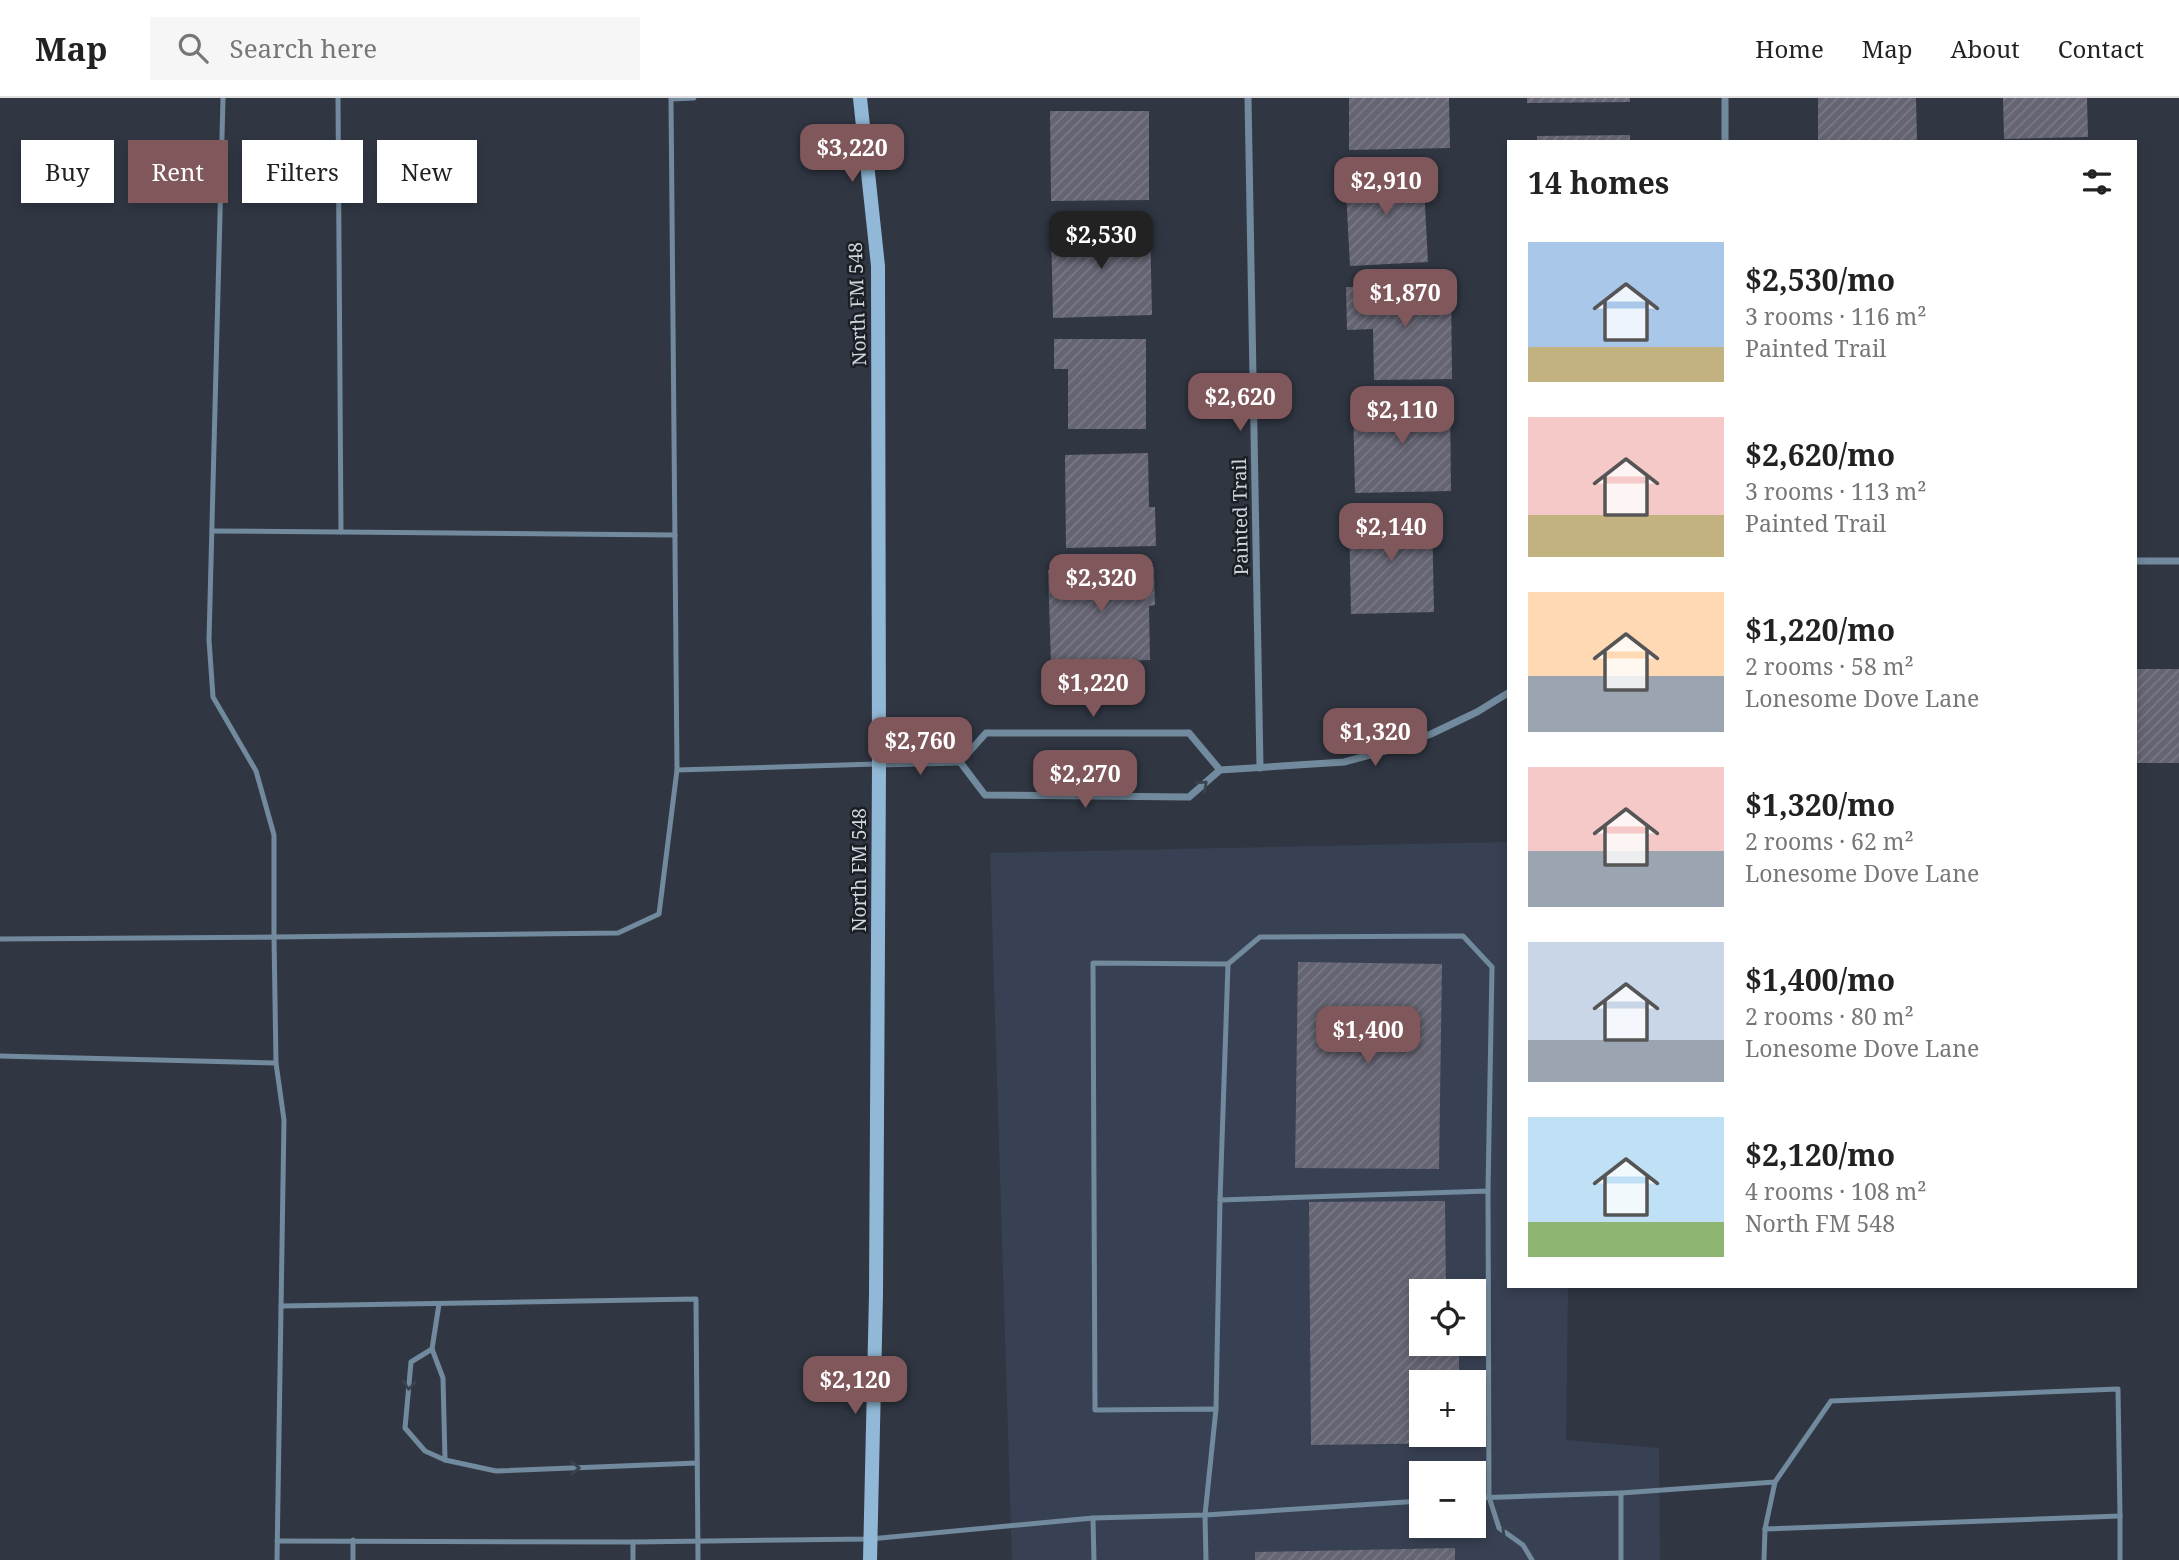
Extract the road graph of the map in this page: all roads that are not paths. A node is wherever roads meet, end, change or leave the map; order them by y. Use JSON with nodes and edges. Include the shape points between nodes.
{"nodes":[{"id":1,"x":223,"y":98,"type":"edge"},
{"id":2,"x":338,"y":98,"type":"edge"},
{"id":3,"x":694,"y":98,"type":"edge"},
{"id":4,"x":860,"y":98,"type":"edge"},
{"id":5,"x":1248,"y":98,"type":"edge"},
{"id":6,"x":1725,"y":98,"type":"edge"},
{"id":7,"x":670,"y":99,"type":"edge"},
{"id":8,"x":1726,"y":140,"type":"edge"},
{"id":9,"x":213,"y":531,"type":"junction"},
{"id":10,"x":341,"y":532,"type":"junction"},
{"id":11,"x":675,"y":535,"type":"junction"},
{"id":12,"x":2137,"y":561,"type":"edge"},
{"id":13,"x":2179,"y":561,"type":"edge"},
{"id":14,"x":1507,"y":693,"type":"edge"},
{"id":15,"x":960,"y":762,"type":"junction"},
{"id":16,"x":879,"y":764,"type":"junction"},
{"id":17,"x":1260,"y":768,"type":"junction"},
{"id":18,"x":1220,"y":769,"type":"junction"},
{"id":19,"x":677,"y":770,"type":"junction"},
{"id":20,"x":274,"y":937,"type":"junction"},
{"id":21,"x":0,"y":939,"type":"edge"},
{"id":22,"x":1228,"y":964,"type":"junction"},
{"id":23,"x":0,"y":1056,"type":"edge"},
{"id":24,"x":276,"y":1063,"type":"junction"},
{"id":25,"x":1488,"y":1191,"type":"junction"},
{"id":26,"x":1220,"y":1200,"type":"junction"},
{"id":27,"x":439,"y":1304,"type":"junction"},
{"id":28,"x":281,"y":1306,"type":"junction"},
{"id":29,"x":432,"y":1349,"type":"junction"},
{"id":30,"x":1216,"y":1409,"type":"junction"},
{"id":31,"x":445,"y":1460,"type":"junction"},
{"id":32,"x":697,"y":1463,"type":"junction"},
{"id":33,"x":1775,"y":1482,"type":"junction"},
{"id":34,"x":1621,"y":1493,"type":"junction"},
{"id":35,"x":1486,"y":1497,"type":"edge"},
{"id":36,"x":1489,"y":1497,"type":"junction"},
{"id":37,"x":1409,"y":1503,"type":"edge"},
{"id":38,"x":1205,"y":1516,"type":"junction"},
{"id":39,"x":2120,"y":1516,"type":"junction"},
{"id":40,"x":1093,"y":1518,"type":"junction"},
{"id":41,"x":1765,"y":1529,"type":"junction"},
{"id":42,"x":698,"y":1539,"type":"junction"},
{"id":43,"x":870,"y":1539,"type":"junction"},
{"id":44,"x":352,"y":1540,"type":"junction"},
{"id":45,"x":277,"y":1541,"type":"junction"},
{"id":46,"x":633,"y":1542,"type":"junction"},
{"id":47,"x":277,"y":1560,"type":"edge"},
{"id":48,"x":353,"y":1560,"type":"edge"},
{"id":49,"x":633,"y":1560,"type":"edge"},
{"id":50,"x":698,"y":1560,"type":"edge"},
{"id":51,"x":870,"y":1560,"type":"edge"},
{"id":52,"x":1094,"y":1560,"type":"edge"},
{"id":53,"x":1206,"y":1560,"type":"edge"},
{"id":54,"x":1532,"y":1560,"type":"edge"},
{"id":55,"x":1621,"y":1560,"type":"edge"},
{"id":56,"x":1764,"y":1560,"type":"edge"},
{"id":57,"x":2120,"y":1560,"type":"edge"}],
"edges":[{"from":1,"to":9,"type":"lane"},
{"from":2,"to":10,"type":"lane"},
{"from":3,"to":7,"type":"lane"},
{"from":4,"to":16,"type":"main road","name":"North FM 548","via":[[878,266]]},
{"from":5,"to":17,"type":"street","name":"Painted Trail"},
{"from":6,"to":8,"type":"street"},
{"from":7,"to":11,"type":"lane"},
{"from":9,"to":10,"type":"lane"},
{"from":9,"to":20,"type":"lane","via":[[209,640],[213,697],[257,771],[274,835]]},
{"from":10,"to":11,"type":"lane"},
{"from":11,"to":19,"type":"lane"},
{"from":12,"to":13,"type":"street"},
{"from":14,"to":17,"type":"street","via":[[1431,734],[1385,751],[1344,762]]},
{"from":15,"to":16,"type":"street"},
{"from":15,"to":18,"type":"street","one_way":true,"via":[[985,795],[1189,797]]},
{"from":15,"to":18,"type":"street","via":[[985,733],[1189,733]]},
{"from":16,"to":19,"type":"lane"},
{"from":16,"to":43,"type":"main road","name":"North FM 548"},
{"from":17,"to":18,"type":"street"},
{"from":19,"to":20,"type":"lane","via":[[659,914],[618,933]]},
{"from":20,"to":21,"type":"lane"},
{"from":20,"to":24,"type":"lane"},
{"from":22,"to":25,"type":"lane","via":[[1260,937],[1463,936],[1492,967]]},
{"from":22,"to":26,"type":"lane"},
{"from":22,"to":30,"type":"lane","via":[[1093,963],[1095,1410]]},
{"from":23,"to":24,"type":"lane"},
{"from":24,"to":28,"type":"lane","via":[[284,1120]]},
{"from":25,"to":26,"type":"lane"},
{"from":25,"to":36,"type":"lane"},
{"from":26,"to":30,"type":"lane"},
{"from":27,"to":28,"type":"lane"},
{"from":27,"to":29,"type":"lane"},
{"from":27,"to":32,"type":"lane","via":[[696,1299]]},
{"from":28,"to":45,"type":"lane"},
{"from":29,"to":31,"type":"lane","via":[[443,1378]]},
{"from":29,"to":31,"type":"lane","one_way":true,"via":[[411,1362],[405,1428],[425,1451]]},
{"from":30,"to":38,"type":"lane"},
{"from":31,"to":32,"type":"lane","one_way":true,"via":[[496,1471]]},
{"from":32,"to":42,"type":"lane"},
{"from":33,"to":34,"type":"lane"},
{"from":33,"to":39,"type":"lane","via":[[1831,1401],[2118,1388]]},
{"from":33,"to":41,"type":"lane"},
{"from":34,"to":36,"type":"lane"},
{"from":34,"to":55,"type":"lane"},
{"from":35,"to":36,"type":"lane"},
{"from":54,"to":36,"type":"lane","one_way":true,"via":[[1523,1545],[1499,1528]]},
{"from":37,"to":38,"type":"lane"},
{"from":38,"to":40,"type":"lane"},
{"from":38,"to":53,"type":"lane"},
{"from":39,"to":41,"type":"lane"},
{"from":39,"to":57,"type":"lane"},
{"from":40,"to":43,"type":"lane"},
{"from":40,"to":52,"type":"lane"},
{"from":41,"to":56,"type":"lane"},
{"from":42,"to":43,"type":"lane"},
{"from":42,"to":46,"type":"lane"},
{"from":42,"to":50,"type":"lane"},
{"from":43,"to":51,"type":"main road","name":"North FM 548"},
{"from":44,"to":45,"type":"lane"},
{"from":44,"to":46,"type":"lane"},
{"from":44,"to":48,"type":"lane"},
{"from":45,"to":47,"type":"lane"},
{"from":46,"to":49,"type":"lane"}]}
